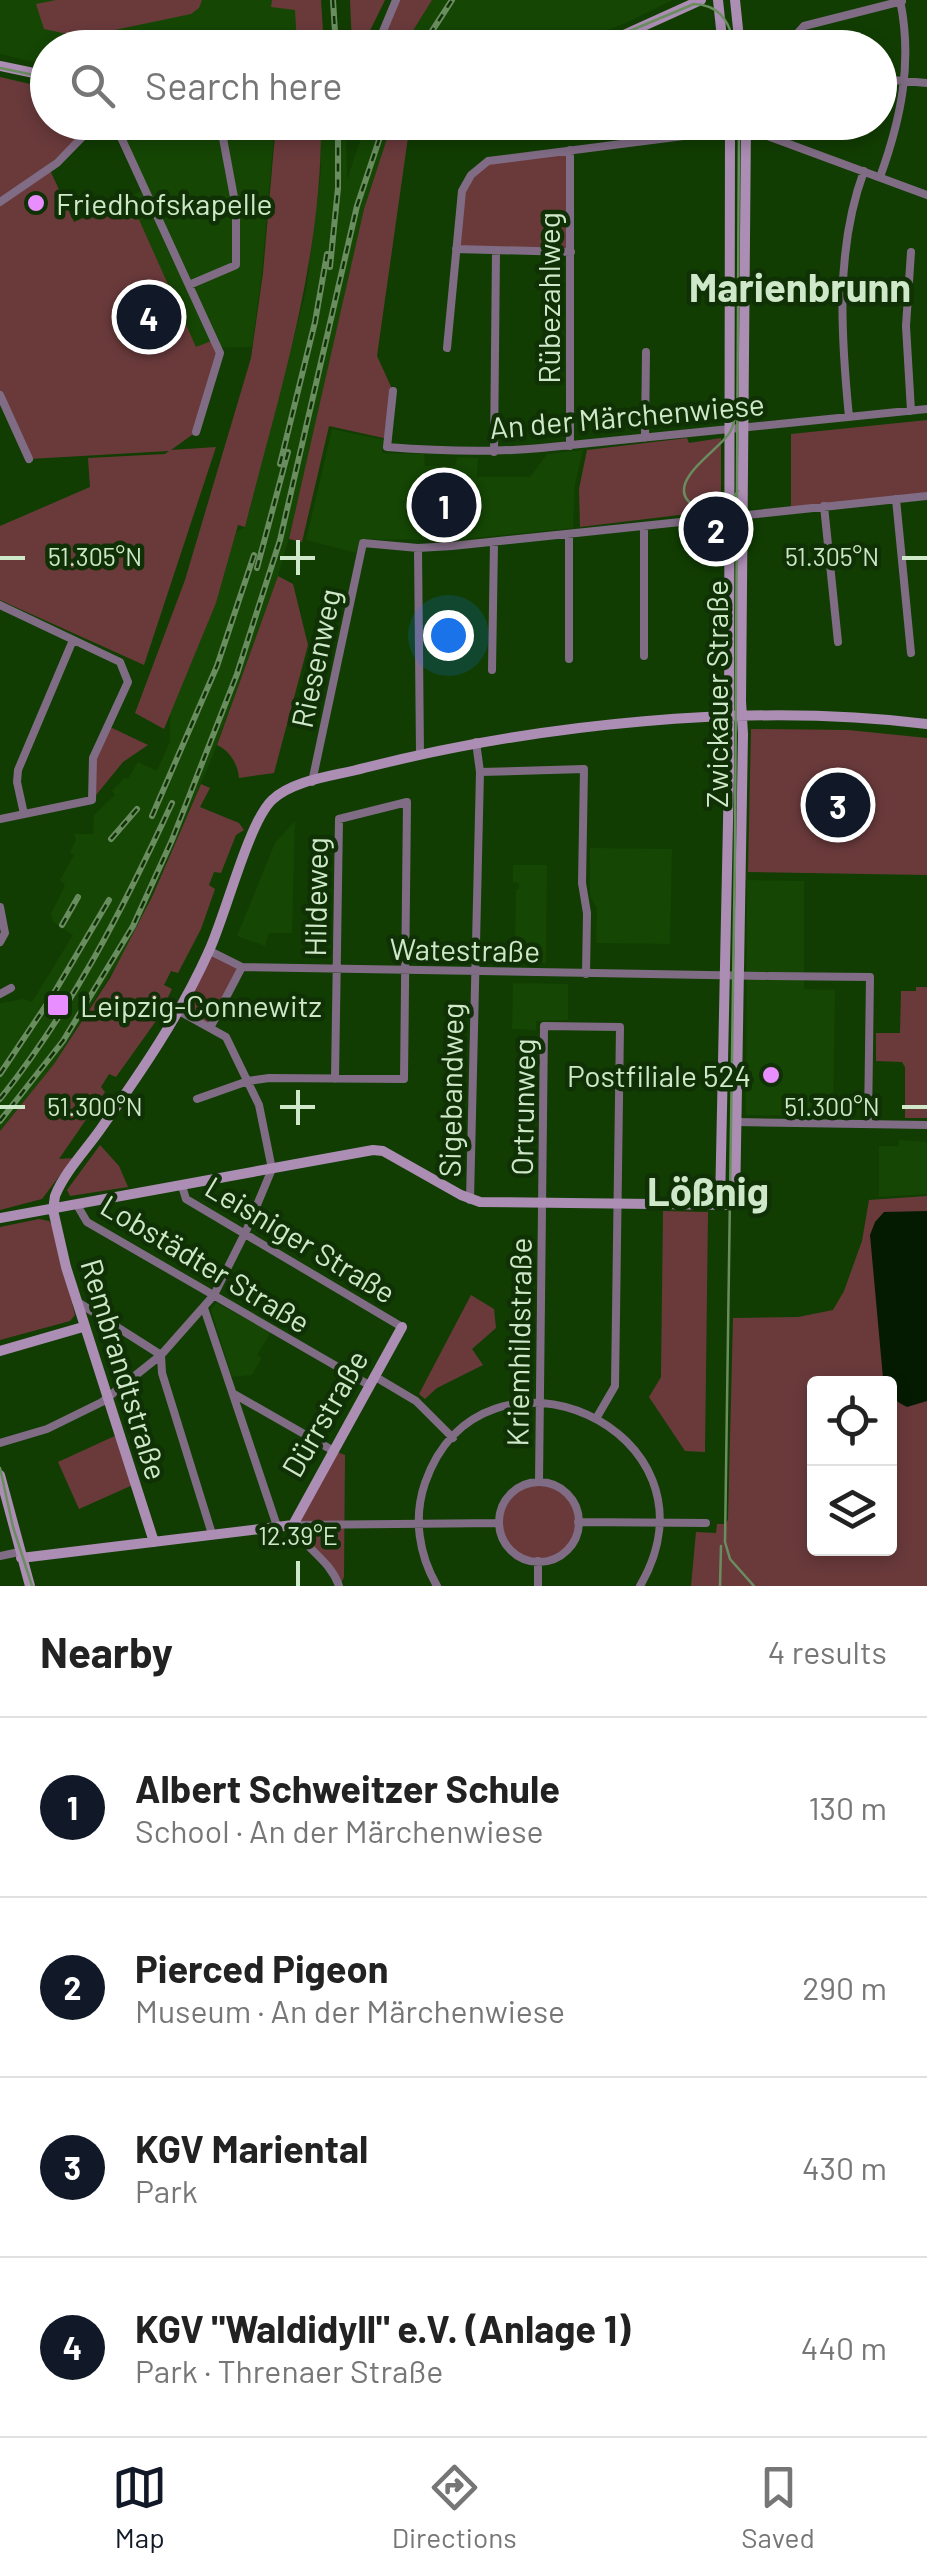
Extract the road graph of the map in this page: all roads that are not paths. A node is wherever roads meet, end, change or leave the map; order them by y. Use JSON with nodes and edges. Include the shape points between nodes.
{"nodes":[{"id":1,"x":396,"y":0,"type":"edge"},
{"id":2,"x":701,"y":0,"type":"edge"},
{"id":3,"x":718,"y":0,"type":"edge"},
{"id":4,"x":735,"y":0,"type":"edge"},
{"id":5,"x":901,"y":0,"type":"edge"},
{"id":6,"x":384,"y":30,"type":"edge"},
{"id":7,"x":635,"y":30,"type":"edge"},
{"id":8,"x":721,"y":30,"type":"edge"},
{"id":9,"x":738,"y":30,"type":"edge"},
{"id":10,"x":800,"y":30,"type":"edge"},
{"id":11,"x":0,"y":66,"type":"edge"},
{"id":12,"x":30,"y":72,"type":"edge"},
{"id":13,"x":897,"y":81,"type":"edge"},
{"id":14,"x":904,"y":82,"type":"junction"},
{"id":15,"x":927,"y":83,"type":"edge"},
{"id":16,"x":897,"y":127,"type":"edge"},
{"id":17,"x":79,"y":140,"type":"edge"},
{"id":18,"x":122,"y":140,"type":"edge"},
{"id":19,"x":223,"y":140,"type":"edge"},
{"id":20,"x":637,"y":140,"type":"edge"},
{"id":21,"x":731,"y":140,"type":"edge"},
{"id":22,"x":746,"y":140,"type":"edge"},
{"id":23,"x":784,"y":140,"type":"edge"},
{"id":24,"x":893,"y":140,"type":"edge"},
{"id":25,"x":570,"y":150,"type":"junction"},
{"id":26,"x":864,"y":171,"type":"junction"},
{"id":27,"x":880,"y":177,"type":"junction"},
{"id":28,"x":927,"y":195,"type":"edge"},
{"id":29,"x":0,"y":202,"type":"edge"},
{"id":30,"x":456,"y":250,"type":"junction"},
{"id":31,"x":496,"y":251,"type":"junction"},
{"id":32,"x":572,"y":252,"type":"junction"},
{"id":33,"x":911,"y":252,"type":"dead end"},
{"id":34,"x":189,"y":286,"type":"junction"},
{"id":35,"x":448,"y":348,"type":"dead end"},
{"id":36,"x":646,"y":352,"type":"dead end"},
{"id":37,"x":393,"y":391,"type":"dead end"},
{"id":38,"x":0,"y":395,"type":"edge"},
{"id":39,"x":927,"y":409,"type":"edge"},
{"id":40,"x":911,"y":411,"type":"junction"},
{"id":41,"x":849,"y":418,"type":"junction"},
{"id":42,"x":745,"y":428,"type":"junction"},
{"id":43,"x":729,"y":430,"type":"junction"},
{"id":44,"x":196,"y":432,"type":"dead end"},
{"id":45,"x":645,"y":438,"type":"junction"},
{"id":46,"x":570,"y":446,"type":"junction"},
{"id":47,"x":494,"y":452,"type":"junction"},
{"id":48,"x":29,"y":459,"type":"dead end"},
{"id":49,"x":927,"y":496,"type":"edge"},
{"id":50,"x":896,"y":499,"type":"junction"},
{"id":51,"x":824,"y":506,"type":"junction"},
{"id":52,"x":743,"y":514,"type":"junction"},
{"id":53,"x":730,"y":516,"type":"junction"},
{"id":54,"x":644,"y":527,"type":"junction"},
{"id":55,"x":569,"y":534,"type":"junction"},
{"id":56,"x":494,"y":542,"type":"junction"},
{"id":57,"x":418,"y":548,"type":"junction"},
{"id":58,"x":0,"y":605,"type":"edge"},
{"id":59,"x":73,"y":640,"type":"junction"},
{"id":60,"x":838,"y":642,"type":"dead end"},
{"id":61,"x":910,"y":653,"type":"dead end"},
{"id":62,"x":644,"y":656,"type":"dead end"},
{"id":63,"x":569,"y":659,"type":"dead end"},
{"id":64,"x":492,"y":670,"type":"dead end"},
{"id":65,"x":729,"y":718,"type":"junction"},
{"id":66,"x":743,"y":718,"type":"junction"},
{"id":67,"x":927,"y":724,"type":"edge"},
{"id":68,"x":476,"y":742,"type":"junction"},
{"id":69,"x":420,"y":754,"type":"junction"},
{"id":70,"x":480,"y":772,"type":"junction"},
{"id":71,"x":312,"y":782,"type":"junction"},
{"id":72,"x":24,"y":814,"type":"junction"},
{"id":73,"x":0,"y":820,"type":"edge"},
{"id":74,"x":0,"y":907,"type":"edge"},
{"id":75,"x":0,"y":942,"type":"edge"},
{"id":76,"x":210,"y":951,"type":"junction"},
{"id":77,"x":242,"y":967,"type":"junction"},
{"id":78,"x":336,"y":969,"type":"junction"},
{"id":79,"x":405,"y":970,"type":"junction"},
{"id":80,"x":476,"y":971,"type":"junction"},
{"id":81,"x":586,"y":974,"type":"junction"},
{"id":82,"x":724,"y":976,"type":"junction"},
{"id":83,"x":740,"y":976,"type":"junction"},
{"id":84,"x":11,"y":988,"type":"dead end"},
{"id":85,"x":0,"y":994,"type":"edge"},
{"id":86,"x":179,"y":1011,"type":"junction"},
{"id":87,"x":210,"y":1028,"type":"junction"},
{"id":88,"x":335,"y":1078,"type":"junction"},
{"id":89,"x":248,"y":1081,"type":"junction"},
{"id":90,"x":197,"y":1099,"type":"dead end"},
{"id":91,"x":737,"y":1122,"type":"junction"},
{"id":92,"x":868,"y":1124,"type":"junction"},
{"id":93,"x":927,"y":1125,"type":"edge"},
{"id":94,"x":272,"y":1169,"type":"junction"},
{"id":95,"x":182,"y":1186,"type":"junction"},
{"id":96,"x":470,"y":1200,"type":"junction"},
{"id":97,"x":542,"y":1203,"type":"junction"},
{"id":98,"x":617,"y":1204,"type":"junction"},
{"id":99,"x":77,"y":1205,"type":"junction"},
{"id":100,"x":720,"y":1205,"type":"junction"},
{"id":101,"x":54,"y":1210,"type":"junction"},
{"id":102,"x":0,"y":1218,"type":"edge"},
{"id":103,"x":245,"y":1236,"type":"junction"},
{"id":104,"x":214,"y":1295,"type":"junction"},
{"id":105,"x":76,"y":1301,"type":"junction"},
{"id":106,"x":204,"y":1308,"type":"junction"},
{"id":107,"x":84,"y":1327,"type":"junction"},
{"id":108,"x":402,"y":1327,"type":"joint"},
{"id":109,"x":0,"y":1351,"type":"edge"},
{"id":110,"x":161,"y":1355,"type":"junction"},
{"id":111,"x":372,"y":1381,"type":"junction"},
{"id":112,"x":234,"y":1394,"type":"junction"},
{"id":113,"x":108,"y":1399,"type":"junction"},
{"id":114,"x":540,"y":1402,"type":"junction"},
{"id":115,"x":597,"y":1417,"type":"junction"},
{"id":116,"x":453,"y":1438,"type":"junction"},
{"id":117,"x":0,"y":1443,"type":"edge"},
{"id":118,"x":332,"y":1450,"type":"junction"},
{"id":119,"x":0,"y":1476,"type":"edge"},
{"id":120,"x":539,"y":1482,"type":"junction"},
{"id":121,"x":578,"y":1522,"type":"junction"},
{"id":122,"x":659,"y":1522,"type":"junction"},
{"id":123,"x":419,"y":1523,"type":"junction"},
{"id":124,"x":499,"y":1523,"type":"junction"},
{"id":125,"x":706,"y":1524,"type":"dead end"},
{"id":126,"x":292,"y":1525,"type":"junction"},
{"id":127,"x":277,"y":1526,"type":"junction"},
{"id":128,"x":212,"y":1534,"type":"junction"},
{"id":129,"x":154,"y":1542,"type":"junction"},
{"id":130,"x":0,"y":1556,"type":"edge"},
{"id":131,"x":21,"y":1559,"type":"junction"},
{"id":132,"x":538,"y":1562,"type":"junction"},
{"id":133,"x":30,"y":1586,"type":"edge"},
{"id":134,"x":339,"y":1586,"type":"edge"},
{"id":135,"x":437,"y":1586,"type":"edge"},
{"id":136,"x":538,"y":1586,"type":"edge"},
{"id":137,"x":640,"y":1586,"type":"edge"}],
"edges":[{"from":1,"to":6,"type":"street"},
{"from":2,"to":7,"type":"main road"},
{"from":3,"to":8,"type":"main road"},
{"from":4,"to":9,"type":"main road"},
{"from":5,"to":10,"type":"street"},
{"from":5,"to":14,"type":"street"},
{"from":11,"to":12,"type":"main road"},
{"from":13,"to":14,"type":"street"},
{"from":14,"to":15,"type":"street"},
{"from":14,"to":16,"type":"street"},
{"from":17,"to":29,"type":"street"},
{"from":18,"to":34,"type":"street"},
{"from":19,"to":34,"type":"street","via":[[236,208],[236,265]]},
{"from":20,"to":25,"type":"street"},
{"from":21,"to":43,"type":"main road","name":"Zwickauer Straße"},
{"from":22,"to":42,"type":"main road","name":"Zwickauer Straße"},
{"from":23,"to":26,"type":"street"},
{"from":24,"to":27,"type":"street"},
{"from":25,"to":30,"type":"street","via":[[494,159],[479,167],[462,190]]},
{"from":25,"to":32,"type":"street","name":"Rübezahlweg"},
{"from":26,"to":27,"type":"street"},
{"from":26,"to":41,"type":"street","via":[[851,205],[842,287]]},
{"from":27,"to":28,"type":"street"},
{"from":30,"to":31,"type":"street"},
{"from":30,"to":35,"type":"street"},
{"from":31,"to":32,"type":"street"},
{"from":31,"to":47,"type":"street"},
{"from":32,"to":46,"type":"street","name":"Rübezahlweg"},
{"from":33,"to":40,"type":"street"},
{"from":34,"to":44,"type":"street","via":[[220,354]]},
{"from":36,"to":45,"type":"street"},
{"from":37,"to":47,"type":"street","name":"An der Märchenwiese","via":[[387,446]]},
{"from":38,"to":48,"type":"street"},
{"from":39,"to":40,"type":"street","name":"An der Märchenwiese"},
{"from":40,"to":41,"type":"street","name":"An der Märchenwiese"},
{"from":41,"to":42,"type":"street","name":"An der Märchenwiese"},
{"from":42,"to":43,"type":"street","name":"An der Märchenwiese"},
{"from":42,"to":52,"type":"main road","name":"Zwickauer Straße"},
{"from":43,"to":45,"type":"street","name":"An der Märchenwiese"},
{"from":43,"to":53,"type":"main road","name":"Zwickauer Straße"},
{"from":45,"to":46,"type":"street","name":"An der Märchenwiese"},
{"from":46,"to":47,"type":"street","name":"An der Märchenwiese"},
{"from":49,"to":50,"type":"street"},
{"from":50,"to":51,"type":"street"},
{"from":50,"to":61,"type":"street"},
{"from":51,"to":52,"type":"street"},
{"from":51,"to":60,"type":"street"},
{"from":52,"to":53,"type":"street"},
{"from":52,"to":66,"type":"main road","name":"Zwickauer Straße"},
{"from":53,"to":54,"type":"street"},
{"from":53,"to":65,"type":"main road","name":"Zwickauer Straße"},
{"from":54,"to":55,"type":"street"},
{"from":54,"to":62,"type":"street"},
{"from":55,"to":56,"type":"street"},
{"from":55,"to":63,"type":"street"},
{"from":56,"to":57,"type":"street"},
{"from":56,"to":64,"type":"street"},
{"from":57,"to":69,"type":"street"},
{"from":57,"to":71,"type":"street","name":"Riesenweg","via":[[363,543]]},
{"from":58,"to":59,"type":"street"},
{"from":59,"to":72,"type":"street","via":[[20,764]]},
{"from":59,"to":72,"type":"street","via":[[120,662],[128,682],[93,758],[92,800]]},
{"from":65,"to":66,"type":"main road"},
{"from":65,"to":68,"type":"main road"},
{"from":65,"to":82,"type":"main road","name":"Zwickauer Straße"},
{"from":66,"to":67,"type":"main road","via":[[848,715]]},
{"from":66,"to":83,"type":"main road","name":"Zwickauer Straße"},
{"from":68,"to":69,"type":"main road"},
{"from":68,"to":70,"type":"street","name":"Sigebandweg"},
{"from":69,"to":71,"type":"main road"},
{"from":70,"to":80,"type":"street","name":"Sigebandweg"},
{"from":70,"to":81,"type":"street","via":[[584,769]]},
{"from":71,"to":76,"type":"main road","via":[[282,793],[263,812]]},
{"from":72,"to":73,"type":"street"},
{"from":74,"to":75,"type":"street"},
{"from":76,"to":77,"type":"street","name":"Watestraße"},
{"from":76,"to":86,"type":"main road"},
{"from":77,"to":78,"type":"street","name":"Watestraße"},
{"from":77,"to":87,"type":"street"},
{"from":78,"to":79,"type":"street","name":"Watestraße"},
{"from":78,"to":79,"type":"street","name":"Hildeweg","via":[[339,818],[407,802]]},
{"from":78,"to":88,"type":"street","name":"Hildeweg"},
{"from":79,"to":80,"type":"street","name":"Watestraße"},
{"from":79,"to":88,"type":"street","via":[[404,1079]]},
{"from":80,"to":81,"type":"street","name":"Watestraße"},
{"from":80,"to":96,"type":"street","name":"Sigebandweg"},
{"from":81,"to":82,"type":"street","name":"Watestraße"},
{"from":82,"to":83,"type":"street","name":"Watestraße"},
{"from":82,"to":100,"type":"main road","name":"Zwickauer Straße"},
{"from":83,"to":91,"type":"main road","name":"Zwickauer Straße"},
{"from":83,"to":92,"type":"street","name":"Watestraße","via":[[870,977]]},
{"from":84,"to":85,"type":"street"},
{"from":86,"to":87,"type":"street"},
{"from":86,"to":101,"type":"main road","via":[[58,1189]]},
{"from":87,"to":89,"type":"street","via":[[226,1037]]},
{"from":88,"to":89,"type":"street"},
{"from":89,"to":90,"type":"street"},
{"from":89,"to":94,"type":"street"},
{"from":91,"to":92,"type":"street"},
{"from":91,"to":100,"type":"main road","name":"Zwickauer Straße","via":[[734,1206]]},
{"from":92,"to":93,"type":"street"},
{"from":94,"to":95,"type":"main road"},
{"from":94,"to":96,"type":"main road","via":[[383,1150]]},
{"from":94,"to":103,"type":"street"},
{"from":95,"to":99,"type":"main road"},
{"from":95,"to":103,"type":"street","name":"Leisniger Straße","via":[[186,1199]]},
{"from":96,"to":97,"type":"main road"},
{"from":97,"to":98,"type":"main road"},
{"from":97,"to":98,"type":"street","name":"Ortrunweg","via":[[544,1026],[620,1027]]},
{"from":97,"to":114,"type":"street","name":"Kriemhildstraße"},
{"from":98,"to":100,"type":"main road"},
{"from":98,"to":115,"type":"street","via":[[615,1386]]},
{"from":99,"to":101,"type":"main road"},
{"from":99,"to":104,"type":"street","name":"Lobstädter Straße","via":[[87,1222]]},
{"from":101,"to":102,"type":"main road"},
{"from":101,"to":105,"type":"main road","name":"Rembrandtstraße"},
{"from":103,"to":104,"type":"street"},
{"from":103,"to":108,"type":"street","name":"Leisniger Straße"},
{"from":104,"to":106,"type":"street"},
{"from":104,"to":111,"type":"street","name":"Lobstädter Straße"},
{"from":105,"to":107,"type":"main road","name":"Rembrandtstraße"},
{"from":105,"to":110,"type":"street"},
{"from":106,"to":110,"type":"street"},
{"from":106,"to":112,"type":"street"},
{"from":107,"to":109,"type":"main road"},
{"from":107,"to":113,"type":"main road","name":"Rembrandtstraße"},
{"from":108,"to":111,"type":"main road","name":"Dürrstraße"},
{"from":110,"to":113,"type":"street"},
{"from":110,"to":128,"type":"street"},
{"from":111,"to":116,"type":"street","name":"Lobstädter Straße","via":[[416,1401]]},
{"from":111,"to":118,"type":"main road","name":"Dürrstraße"},
{"from":112,"to":118,"type":"street"},
{"from":112,"to":127,"type":"street"},
{"from":113,"to":117,"type":"street"},
{"from":113,"to":129,"type":"main road","name":"Rembrandtstraße"},
{"from":114,"to":115,"type":"street"},
{"from":114,"to":116,"type":"street","via":[[491,1412]]},
{"from":114,"to":120,"type":"street","name":"Kriemhildstraße"},
{"from":115,"to":122,"type":"street","via":[[638,1455]]},
{"from":116,"to":123,"type":"street","via":[[427,1478]]},
{"from":118,"to":126,"type":"main road","name":"Dürrstraße"},
{"from":119,"to":131,"type":"main road"},
{"from":120,"to":121,"type":"street","via":[[567,1494]]},
{"from":120,"to":124,"type":"street","via":[[509,1496]]},
{"from":121,"to":122,"type":"street"},
{"from":121,"to":132,"type":"street","via":[[566,1551]]},
{"from":122,"to":125,"type":"street"},
{"from":122,"to":137,"type":"street"},
{"from":123,"to":124,"type":"street"},
{"from":123,"to":126,"type":"street"},
{"from":123,"to":135,"type":"street"},
{"from":124,"to":132,"type":"street","via":[[509,1548]]},
{"from":126,"to":127,"type":"main road"},
{"from":126,"to":134,"type":"street"},
{"from":127,"to":128,"type":"main road"},
{"from":128,"to":129,"type":"main road"},
{"from":129,"to":131,"type":"main road"},
{"from":130,"to":131,"type":"street"},
{"from":131,"to":133,"type":"main road"},
{"from":132,"to":136,"type":"street"}]}
